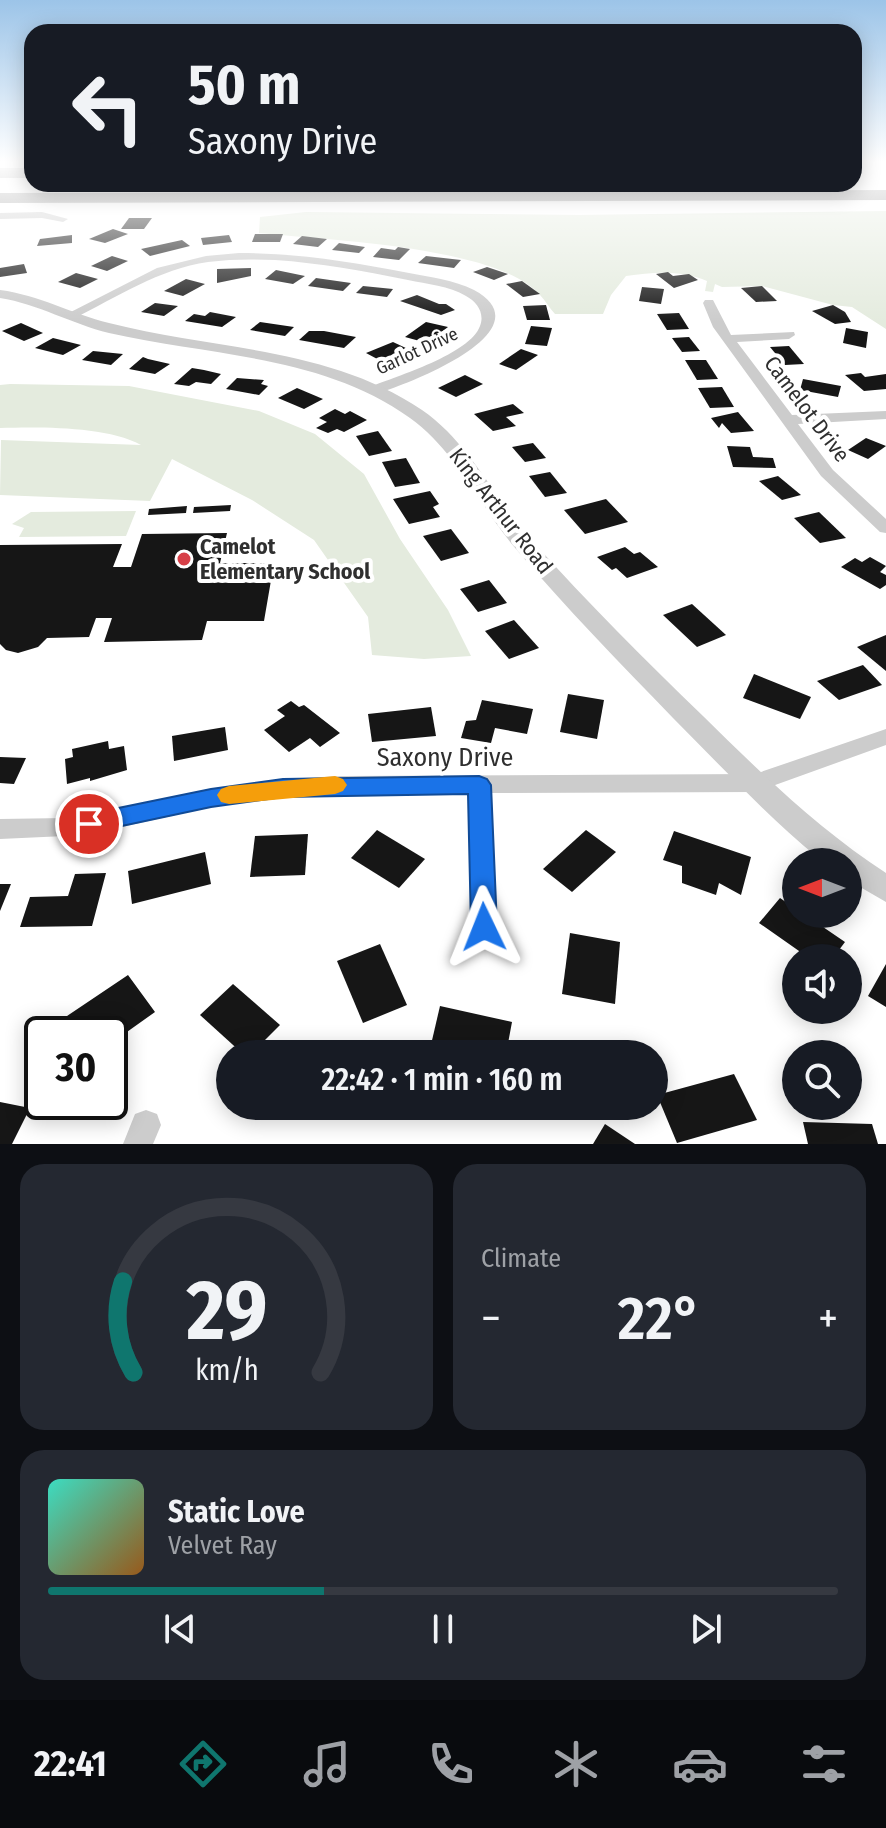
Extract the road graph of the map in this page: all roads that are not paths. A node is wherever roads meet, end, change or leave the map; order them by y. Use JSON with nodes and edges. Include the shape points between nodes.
{"nodes":[{"id":1,"x":26,"y":215,"type":"edge"},
{"id":2,"x":44,"y":215,"type":"edge"},
{"id":3,"x":0,"y":216,"type":"edge"},
{"id":4,"x":63,"y":219,"type":"dead end"},
{"id":5,"x":0,"y":294,"type":"edge"},
{"id":6,"x":709,"y":303,"type":"dead end"},
{"id":7,"x":69,"y":316,"type":"junction"},
{"id":8,"x":789,"y":335,"type":"dead end"},
{"id":9,"x":728,"y":339,"type":"junction"},
{"id":10,"x":375,"y":390,"type":"junction"},
{"id":11,"x":886,"y":415,"type":"edge"},
{"id":12,"x":788,"y":420,"type":"junction"},
{"id":13,"x":886,"y":528,"type":"edge"},
{"id":14,"x":886,"y":737,"type":"edge"},
{"id":15,"x":756,"y":783,"type":"junction"},
{"id":16,"x":479,"y":785,"type":"junction"},
{"id":17,"x":0,"y":829,"type":"edge"},
{"id":18,"x":828,"y":848,"type":"edge"},
{"id":19,"x":862,"y":873,"type":"edge"},
{"id":20,"x":886,"y":889,"type":"edge"},
{"id":21,"x":484,"y":927,"type":"dead end"}],
"edges":[{"from":1,"to":3,"type":"street"},
{"from":2,"to":4,"type":"street"},
{"from":5,"to":7,"type":"street","name":"King Arthur Road","via":[[39,302]]},
{"from":6,"to":9,"type":"street","name":"Camelot Drive"},
{"from":7,"to":10,"type":"street","name":"King Arthur Road","via":[[300,364]]},
{"from":7,"to":10,"type":"street","name":"Garlot Drive","via":[[171,267],[248,255],[441,283],[482,302],[488,326],[476,342]]},
{"from":8,"to":9,"type":"street"},
{"from":9,"to":12,"type":"street","name":"Camelot Drive"},
{"from":10,"to":15,"type":"street","name":"King Arthur Road","via":[[441,436],[512,530],[583,611]]},
{"from":11,"to":12,"type":"street"},
{"from":12,"to":13,"type":"street","name":"Camelot Drive","via":[[847,495]]},
{"from":14,"to":15,"type":"street","name":"Saxony Drive"},
{"from":15,"to":16,"type":"street","name":"Saxony Drive"},
{"from":15,"to":18,"type":"street","name":"King Arthur Road"},
{"from":16,"to":17,"type":"street","name":"Saxony Drive","via":[[283,788],[77,826]]},
{"from":16,"to":21,"type":"street"},
{"from":19,"to":20,"type":"street","name":"King Arthur Road"}]}
